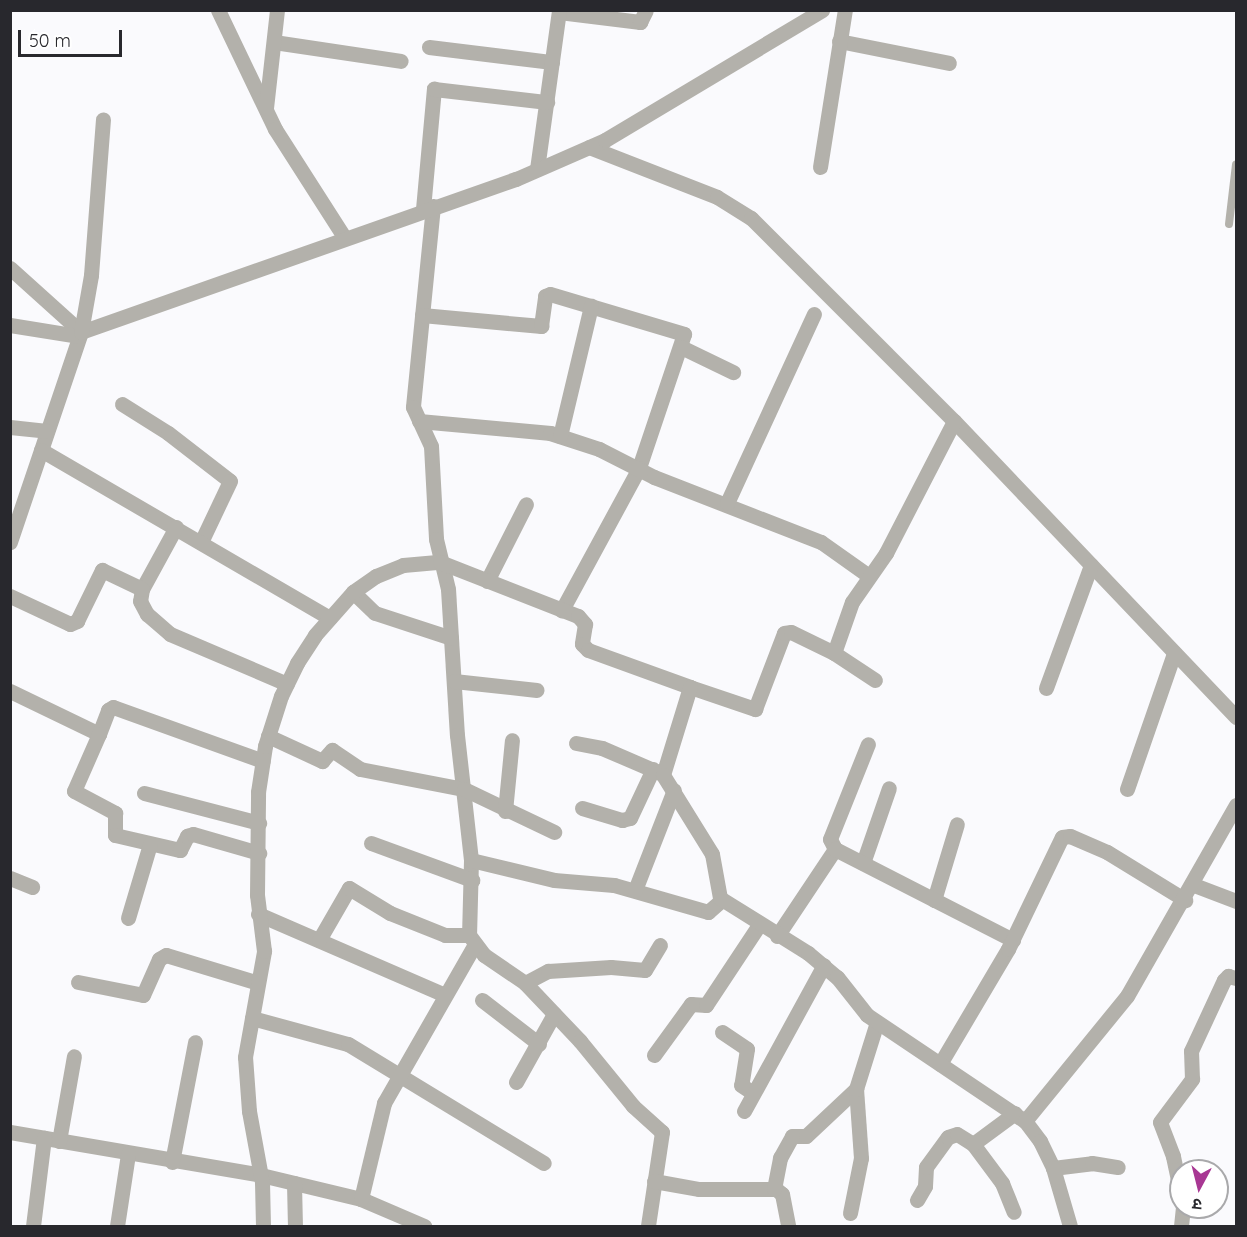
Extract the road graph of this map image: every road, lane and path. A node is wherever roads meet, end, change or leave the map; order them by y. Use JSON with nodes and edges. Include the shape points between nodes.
{"nodes":[{"id":1,"x":218,"y":10,"type":"edge"},
{"id":2,"x":278,"y":10,"type":"edge"},
{"id":3,"x":646,"y":10,"type":"edge"},
{"id":4,"x":844,"y":10,"type":"edge"},
{"id":5,"x":559,"y":11,"type":"edge"},
{"id":6,"x":813,"y":13,"type":"edge"},
{"id":7,"x":605,"y":14,"type":"edge"},
{"id":8,"x":839,"y":41,"type":"junction"},
{"id":9,"x":274,"y":42,"type":"junction"},
{"id":10,"x":429,"y":47,"type":"dead end"},
{"id":11,"x":401,"y":61,"type":"dead end"},
{"id":12,"x":552,"y":62,"type":"junction"},
{"id":13,"x":949,"y":63,"type":"dead end"},
{"id":14,"x":547,"y":102,"type":"junction"},
{"id":15,"x":266,"y":108,"type":"junction"},
{"id":16,"x":103,"y":119,"type":"dead end"},
{"id":17,"x":589,"y":147,"type":"junction"},
{"id":18,"x":1236,"y":164,"type":"edge"},
{"id":19,"x":820,"y":167,"type":"dead end"},
{"id":20,"x":537,"y":169,"type":"junction"},
{"id":21,"x":428,"y":208,"type":"junction"},
{"id":22,"x":1228,"y":224,"type":"dead end"},
{"id":23,"x":344,"y":237,"type":"junction"},
{"id":24,"x":10,"y":268,"type":"edge"},
{"id":25,"x":591,"y":306,"type":"junction"},
{"id":26,"x":814,"y":314,"type":"dead end"},
{"id":27,"x":422,"y":315,"type":"junction"},
{"id":28,"x":10,"y":325,"type":"edge"},
{"id":29,"x":80,"y":334,"type":"junction"},
{"id":30,"x":681,"y":347,"type":"junction"},
{"id":31,"x":734,"y":372,"type":"dead end"},
{"id":32,"x":122,"y":404,"type":"dead end"},
{"id":33,"x":419,"y":421,"type":"junction"},
{"id":34,"x":954,"y":421,"type":"junction"},
{"id":35,"x":10,"y":427,"type":"edge"},
{"id":36,"x":47,"y":431,"type":"junction"},
{"id":37,"x":560,"y":436,"type":"junction"},
{"id":38,"x":41,"y":450,"type":"junction"},
{"id":39,"x":639,"y":468,"type":"junction"},
{"id":40,"x":727,"y":503,"type":"junction"},
{"id":41,"x":526,"y":504,"type":"dead end"},
{"id":42,"x":176,"y":527,"type":"junction"},
{"id":43,"x":10,"y":542,"type":"edge"},
{"id":44,"x":201,"y":542,"type":"junction"},
{"id":45,"x":440,"y":562,"type":"junction"},
{"id":46,"x":1091,"y":565,"type":"junction"},
{"id":47,"x":869,"y":576,"type":"junction"},
{"id":48,"x":487,"y":581,"type":"junction"},
{"id":49,"x":142,"y":589,"type":"junction"},
{"id":50,"x":353,"y":592,"type":"junction"},
{"id":51,"x":10,"y":596,"type":"edge"},
{"id":52,"x":562,"y":610,"type":"junction"},
{"id":53,"x":330,"y":618,"type":"junction"},
{"id":54,"x":451,"y":638,"type":"junction"},
{"id":55,"x":834,"y":653,"type":"junction"},
{"id":56,"x":1174,"y":653,"type":"junction"},
{"id":57,"x":875,"y":680,"type":"dead end"},
{"id":58,"x":454,"y":681,"type":"junction"},
{"id":59,"x":287,"y":684,"type":"junction"},
{"id":60,"x":690,"y":687,"type":"junction"},
{"id":61,"x":1046,"y":688,"type":"dead end"},
{"id":62,"x":537,"y":690,"type":"dead end"},
{"id":63,"x":10,"y":691,"type":"edge"},
{"id":64,"x":1236,"y":717,"type":"edge"},
{"id":65,"x":99,"y":734,"type":"junction"},
{"id":66,"x":268,"y":736,"type":"junction"},
{"id":67,"x":512,"y":740,"type":"dead end"},
{"id":68,"x":576,"y":743,"type":"dead end"},
{"id":69,"x":868,"y":744,"type":"dead end"},
{"id":70,"x":263,"y":761,"type":"junction"},
{"id":71,"x":658,"y":772,"type":"junction"},
{"id":72,"x":889,"y":788,"type":"dead end"},
{"id":73,"x":464,"y":789,"type":"junction"},
{"id":74,"x":1127,"y":789,"type":"dead end"},
{"id":75,"x":674,"y":790,"type":"junction"},
{"id":76,"x":144,"y":793,"type":"dead end"},
{"id":77,"x":1236,"y":805,"type":"edge"},
{"id":78,"x":582,"y":808,"type":"dead end"},
{"id":79,"x":505,"y":811,"type":"junction"},
{"id":80,"x":259,"y":823,"type":"junction"},
{"id":81,"x":957,"y":824,"type":"dead end"},
{"id":82,"x":554,"y":832,"type":"dead end"},
{"id":83,"x":371,"y":843,"type":"dead end"},
{"id":84,"x":150,"y":844,"type":"junction"},
{"id":85,"x":835,"y":849,"type":"junction"},
{"id":86,"x":259,"y":853,"type":"junction"},
{"id":87,"x":471,"y":860,"type":"junction"},
{"id":88,"x":863,"y":863,"type":"junction"},
{"id":89,"x":10,"y":878,"type":"edge"},
{"id":90,"x":472,"y":880,"type":"junction"},
{"id":91,"x":1194,"y":885,"type":"junction"},
{"id":92,"x":32,"y":887,"type":"dead end"},
{"id":93,"x":635,"y":890,"type":"junction"},
{"id":94,"x":722,"y":900,"type":"junction"},
{"id":95,"x":934,"y":900,"type":"junction"},
{"id":96,"x":1185,"y":900,"type":"junction"},
{"id":97,"x":1236,"y":900,"type":"edge"},
{"id":98,"x":258,"y":914,"type":"junction"},
{"id":99,"x":128,"y":918,"type":"dead end"},
{"id":100,"x":759,"y":924,"type":"junction"},
{"id":101,"x":777,"y":936,"type":"junction"},
{"id":102,"x":318,"y":939,"type":"junction"},
{"id":103,"x":472,"y":939,"type":"junction"},
{"id":104,"x":1013,"y":940,"type":"junction"},
{"id":105,"x":660,"y":945,"type":"dead end"},
{"id":106,"x":824,"y":964,"type":"junction"},
{"id":107,"x":1236,"y":978,"type":"edge"},
{"id":108,"x":78,"y":982,"type":"dead end"},
{"id":109,"x":258,"y":983,"type":"junction"},
{"id":110,"x":525,"y":984,"type":"junction"},
{"id":111,"x":446,"y":995,"type":"junction"},
{"id":112,"x":482,"y":1000,"type":"dead end"},
{"id":113,"x":554,"y":1014,"type":"junction"},
{"id":114,"x":252,"y":1018,"type":"junction"},
{"id":115,"x":877,"y":1022,"type":"junction"},
{"id":116,"x":722,"y":1032,"type":"dead end"},
{"id":117,"x":195,"y":1042,"type":"dead end"},
{"id":118,"x":539,"y":1044,"type":"junction"},
{"id":119,"x":654,"y":1055,"type":"dead end"},
{"id":120,"x":74,"y":1056,"type":"dead end"},
{"id":121,"x":940,"y":1064,"type":"junction"},
{"id":122,"x":399,"y":1076,"type":"junction"},
{"id":123,"x":516,"y":1082,"type":"dead end"},
{"id":124,"x":856,"y":1089,"type":"junction"},
{"id":125,"x":753,"y":1092,"type":"junction"},
{"id":126,"x":744,"y":1110,"type":"dead end"},
{"id":127,"x":1020,"y":1117,"type":"junction"},
{"id":128,"x":10,"y":1132,"type":"edge"},
{"id":129,"x":51,"y":1140,"type":"junction"},
{"id":130,"x":973,"y":1144,"type":"junction"},
{"id":131,"x":128,"y":1154,"type":"junction"},
{"id":132,"x":1174,"y":1159,"type":"edge"},
{"id":133,"x":172,"y":1162,"type":"junction"},
{"id":134,"x":544,"y":1163,"type":"dead end"},
{"id":135,"x":1118,"y":1167,"type":"dead end"},
{"id":136,"x":1053,"y":1168,"type":"junction"},
{"id":137,"x":261,"y":1175,"type":"junction"},
{"id":138,"x":654,"y":1181,"type":"junction"},
{"id":139,"x":294,"y":1183,"type":"junction"},
{"id":140,"x":774,"y":1189,"type":"junction"},
{"id":141,"x":361,"y":1199,"type":"junction"},
{"id":142,"x":917,"y":1200,"type":"dead end"},
{"id":143,"x":1014,"y":1212,"type":"dead end"},
{"id":144,"x":850,"y":1213,"type":"dead end"},
{"id":145,"x":33,"y":1227,"type":"edge"},
{"id":146,"x":117,"y":1227,"type":"edge"},
{"id":147,"x":263,"y":1227,"type":"edge"},
{"id":148,"x":295,"y":1227,"type":"edge"},
{"id":149,"x":424,"y":1227,"type":"edge"},
{"id":150,"x":648,"y":1227,"type":"edge"},
{"id":151,"x":788,"y":1227,"type":"edge"},
{"id":152,"x":1070,"y":1227,"type":"edge"}],
"edges":[{"from":1,"to":15,"type":"street"},
{"from":2,"to":9,"type":"street"},
{"from":3,"to":7,"type":"street","via":[[640,22]]},
{"from":4,"to":8,"type":"street"},
{"from":5,"to":7,"type":"street"},
{"from":5,"to":12,"type":"street"},
{"from":6,"to":17,"type":"street"},
{"from":8,"to":13,"type":"street"},
{"from":8,"to":19,"type":"street"},
{"from":9,"to":11,"type":"street"},
{"from":9,"to":15,"type":"street"},
{"from":10,"to":12,"type":"street"},
{"from":12,"to":14,"type":"street"},
{"from":14,"to":20,"type":"street"},
{"from":14,"to":21,"type":"street","via":[[434,89]]},
{"from":15,"to":23,"type":"street","via":[[289,152]]},
{"from":16,"to":29,"type":"street","via":[[91,275]]},
{"from":17,"to":20,"type":"street"},
{"from":17,"to":34,"type":"street","via":[[717,197],[751,218]]},
{"from":18,"to":22,"type":"lane"},
{"from":20,"to":21,"type":"street"},
{"from":21,"to":23,"type":"street"},
{"from":21,"to":27,"type":"street"},
{"from":23,"to":29,"type":"street"},
{"from":24,"to":29,"type":"street"},
{"from":25,"to":27,"type":"street","via":[[547,294],[543,321],[537,327]]},
{"from":25,"to":30,"type":"street","via":[[680,333],[685,337]]},
{"from":25,"to":37,"type":"street"},
{"from":26,"to":40,"type":"street"},
{"from":27,"to":33,"type":"street","via":[[413,407]]},
{"from":28,"to":29,"type":"street"},
{"from":29,"to":36,"type":"street"},
{"from":30,"to":31,"type":"street"},
{"from":30,"to":39,"type":"street"},
{"from":32,"to":44,"type":"street","via":[[168,433],[230,481]]},
{"from":33,"to":37,"type":"street"},
{"from":33,"to":45,"type":"street","via":[[432,456]]},
{"from":34,"to":46,"type":"street"},
{"from":34,"to":47,"type":"street","via":[[886,553]]},
{"from":35,"to":36,"type":"street"},
{"from":36,"to":38,"type":"street"},
{"from":37,"to":39,"type":"street","via":[[599,448]]},
{"from":38,"to":42,"type":"street"},
{"from":38,"to":43,"type":"street"},
{"from":39,"to":40,"type":"street"},
{"from":39,"to":52,"type":"street"},
{"from":40,"to":47,"type":"street","via":[[821,542]]},
{"from":41,"to":48,"type":"street"},
{"from":42,"to":44,"type":"street"},
{"from":42,"to":49,"type":"street"},
{"from":44,"to":53,"type":"street"},
{"from":45,"to":48,"type":"street"},
{"from":45,"to":50,"type":"street","via":[[403,565],[376,576]]},
{"from":45,"to":54,"type":"street","via":[[448,590]]},
{"from":46,"to":56,"type":"street"},
{"from":46,"to":61,"type":"street"},
{"from":47,"to":55,"type":"street","via":[[852,602]]},
{"from":48,"to":52,"type":"street"},
{"from":49,"to":51,"type":"street","via":[[102,570],[77,621],[70,624]]},
{"from":49,"to":59,"type":"street","via":[[140,601],[161,628]]},
{"from":50,"to":53,"type":"street"},
{"from":50,"to":54,"type":"street","via":[[375,613]]},
{"from":52,"to":60,"type":"street","via":[[583,620],[582,644],[588,650]]},
{"from":53,"to":59,"type":"street","via":[[315,635]]},
{"from":54,"to":58,"type":"street"},
{"from":55,"to":57,"type":"street"},
{"from":55,"to":60,"type":"street","via":[[791,632],[784,633],[755,709]]},
{"from":56,"to":64,"type":"street"},
{"from":56,"to":74,"type":"street"},
{"from":58,"to":62,"type":"street"},
{"from":58,"to":73,"type":"street"},
{"from":59,"to":66,"type":"street"},
{"from":60,"to":71,"type":"street"},
{"from":63,"to":65,"type":"street"},
{"from":65,"to":70,"type":"street","via":[[108,710],[113,707]]},
{"from":65,"to":84,"type":"street","via":[[75,794],[113,811],[115,835]]},
{"from":66,"to":70,"type":"street"},
{"from":66,"to":73,"type":"street","via":[[322,761],[332,750],[360,769]]},
{"from":67,"to":79,"type":"street"},
{"from":68,"to":71,"type":"street","via":[[602,748]]},
{"from":69,"to":85,"type":"street","via":[[830,839]]},
{"from":70,"to":80,"type":"street"},
{"from":71,"to":75,"type":"street"},
{"from":71,"to":78,"type":"street","via":[[630,818],[622,820]]},
{"from":72,"to":88,"type":"street"},
{"from":73,"to":79,"type":"street"},
{"from":73,"to":87,"type":"street"},
{"from":75,"to":93,"type":"street"},
{"from":75,"to":94,"type":"street","via":[[712,854]]},
{"from":76,"to":80,"type":"street"},
{"from":77,"to":91,"type":"street"},
{"from":79,"to":82,"type":"street"},
{"from":80,"to":86,"type":"street"},
{"from":81,"to":95,"type":"street"},
{"from":83,"to":90,"type":"street"},
{"from":84,"to":86,"type":"street","via":[[180,850],[187,836],[193,834]]},
{"from":84,"to":99,"type":"street"},
{"from":85,"to":88,"type":"street"},
{"from":85,"to":101,"type":"street"},
{"from":86,"to":98,"type":"street"},
{"from":87,"to":90,"type":"street"},
{"from":87,"to":93,"type":"street","via":[[554,880]]},
{"from":88,"to":95,"type":"street"},
{"from":89,"to":92,"type":"street"},
{"from":90,"to":103,"type":"street"},
{"from":91,"to":96,"type":"street"},
{"from":91,"to":97,"type":"street"},
{"from":93,"to":94,"type":"street","via":[[708,912]]},
{"from":94,"to":100,"type":"street"},
{"from":95,"to":104,"type":"street"},
{"from":96,"to":104,"type":"street","via":[[1107,852],[1065,836],[1059,841]]},
{"from":96,"to":127,"type":"street","via":[[1127,996]]},
{"from":98,"to":102,"type":"street"},
{"from":98,"to":109,"type":"street","via":[[264,951]]},
{"from":100,"to":101,"type":"street"},
{"from":100,"to":119,"type":"street","via":[[706,1005],[691,1004]]},
{"from":101,"to":106,"type":"street"},
{"from":102,"to":103,"type":"street","via":[[349,888],[390,913],[445,935]]},
{"from":102,"to":111,"type":"street"},
{"from":103,"to":110,"type":"street"},
{"from":103,"to":111,"type":"street"},
{"from":104,"to":121,"type":"street"},
{"from":105,"to":110,"type":"street","via":[[645,970],[548,971]]},
{"from":106,"to":115,"type":"street"},
{"from":106,"to":125,"type":"street"},
{"from":107,"to":132,"type":"street","via":[[1228,976],[1224,980],[1191,1051],[1192,1079],[1160,1122]]},
{"from":108,"to":109,"type":"street","via":[[143,995],[159,959],[166,956]]},
{"from":109,"to":114,"type":"street"},
{"from":110,"to":113,"type":"street"},
{"from":111,"to":122,"type":"street"},
{"from":112,"to":118,"type":"street"},
{"from":113,"to":118,"type":"street"},
{"from":113,"to":138,"type":"street","via":[[633,1106],[662,1132]]},
{"from":114,"to":122,"type":"street","via":[[342,1041]]},
{"from":114,"to":137,"type":"street","via":[[245,1057],[246,1083]]},
{"from":115,"to":121,"type":"street"},
{"from":115,"to":124,"type":"street"},
{"from":116,"to":125,"type":"street","via":[[747,1049],[741,1085]]},
{"from":117,"to":133,"type":"street"},
{"from":118,"to":123,"type":"street"},
{"from":120,"to":129,"type":"street"},
{"from":121,"to":127,"type":"street"},
{"from":122,"to":134,"type":"street"},
{"from":122,"to":141,"type":"street","via":[[377,1121]]},
{"from":124,"to":140,"type":"street","via":[[806,1136],[794,1134],[780,1158]]},
{"from":124,"to":144,"type":"street","via":[[861,1158]]},
{"from":125,"to":126,"type":"street"},
{"from":127,"to":130,"type":"street"},
{"from":127,"to":136,"type":"street","via":[[1040,1141]]},
{"from":128,"to":129,"type":"street"},
{"from":129,"to":131,"type":"street"},
{"from":129,"to":145,"type":"street"},
{"from":130,"to":142,"type":"street","via":[[957,1134],[948,1137],[926,1167],[925,1186]]},
{"from":130,"to":143,"type":"street","via":[[1002,1183]]},
{"from":131,"to":133,"type":"street"},
{"from":131,"to":146,"type":"street"},
{"from":133,"to":137,"type":"street"},
{"from":135,"to":136,"type":"street","via":[[1092,1163]]},
{"from":136,"to":152,"type":"street"},
{"from":137,"to":139,"type":"street"},
{"from":137,"to":147,"type":"street"},
{"from":138,"to":140,"type":"street","via":[[699,1189]]},
{"from":138,"to":150,"type":"street"},
{"from":139,"to":141,"type":"street"},
{"from":139,"to":148,"type":"street"},
{"from":140,"to":151,"type":"street","via":[[783,1194]]},
{"from":141,"to":149,"type":"street"}]}
